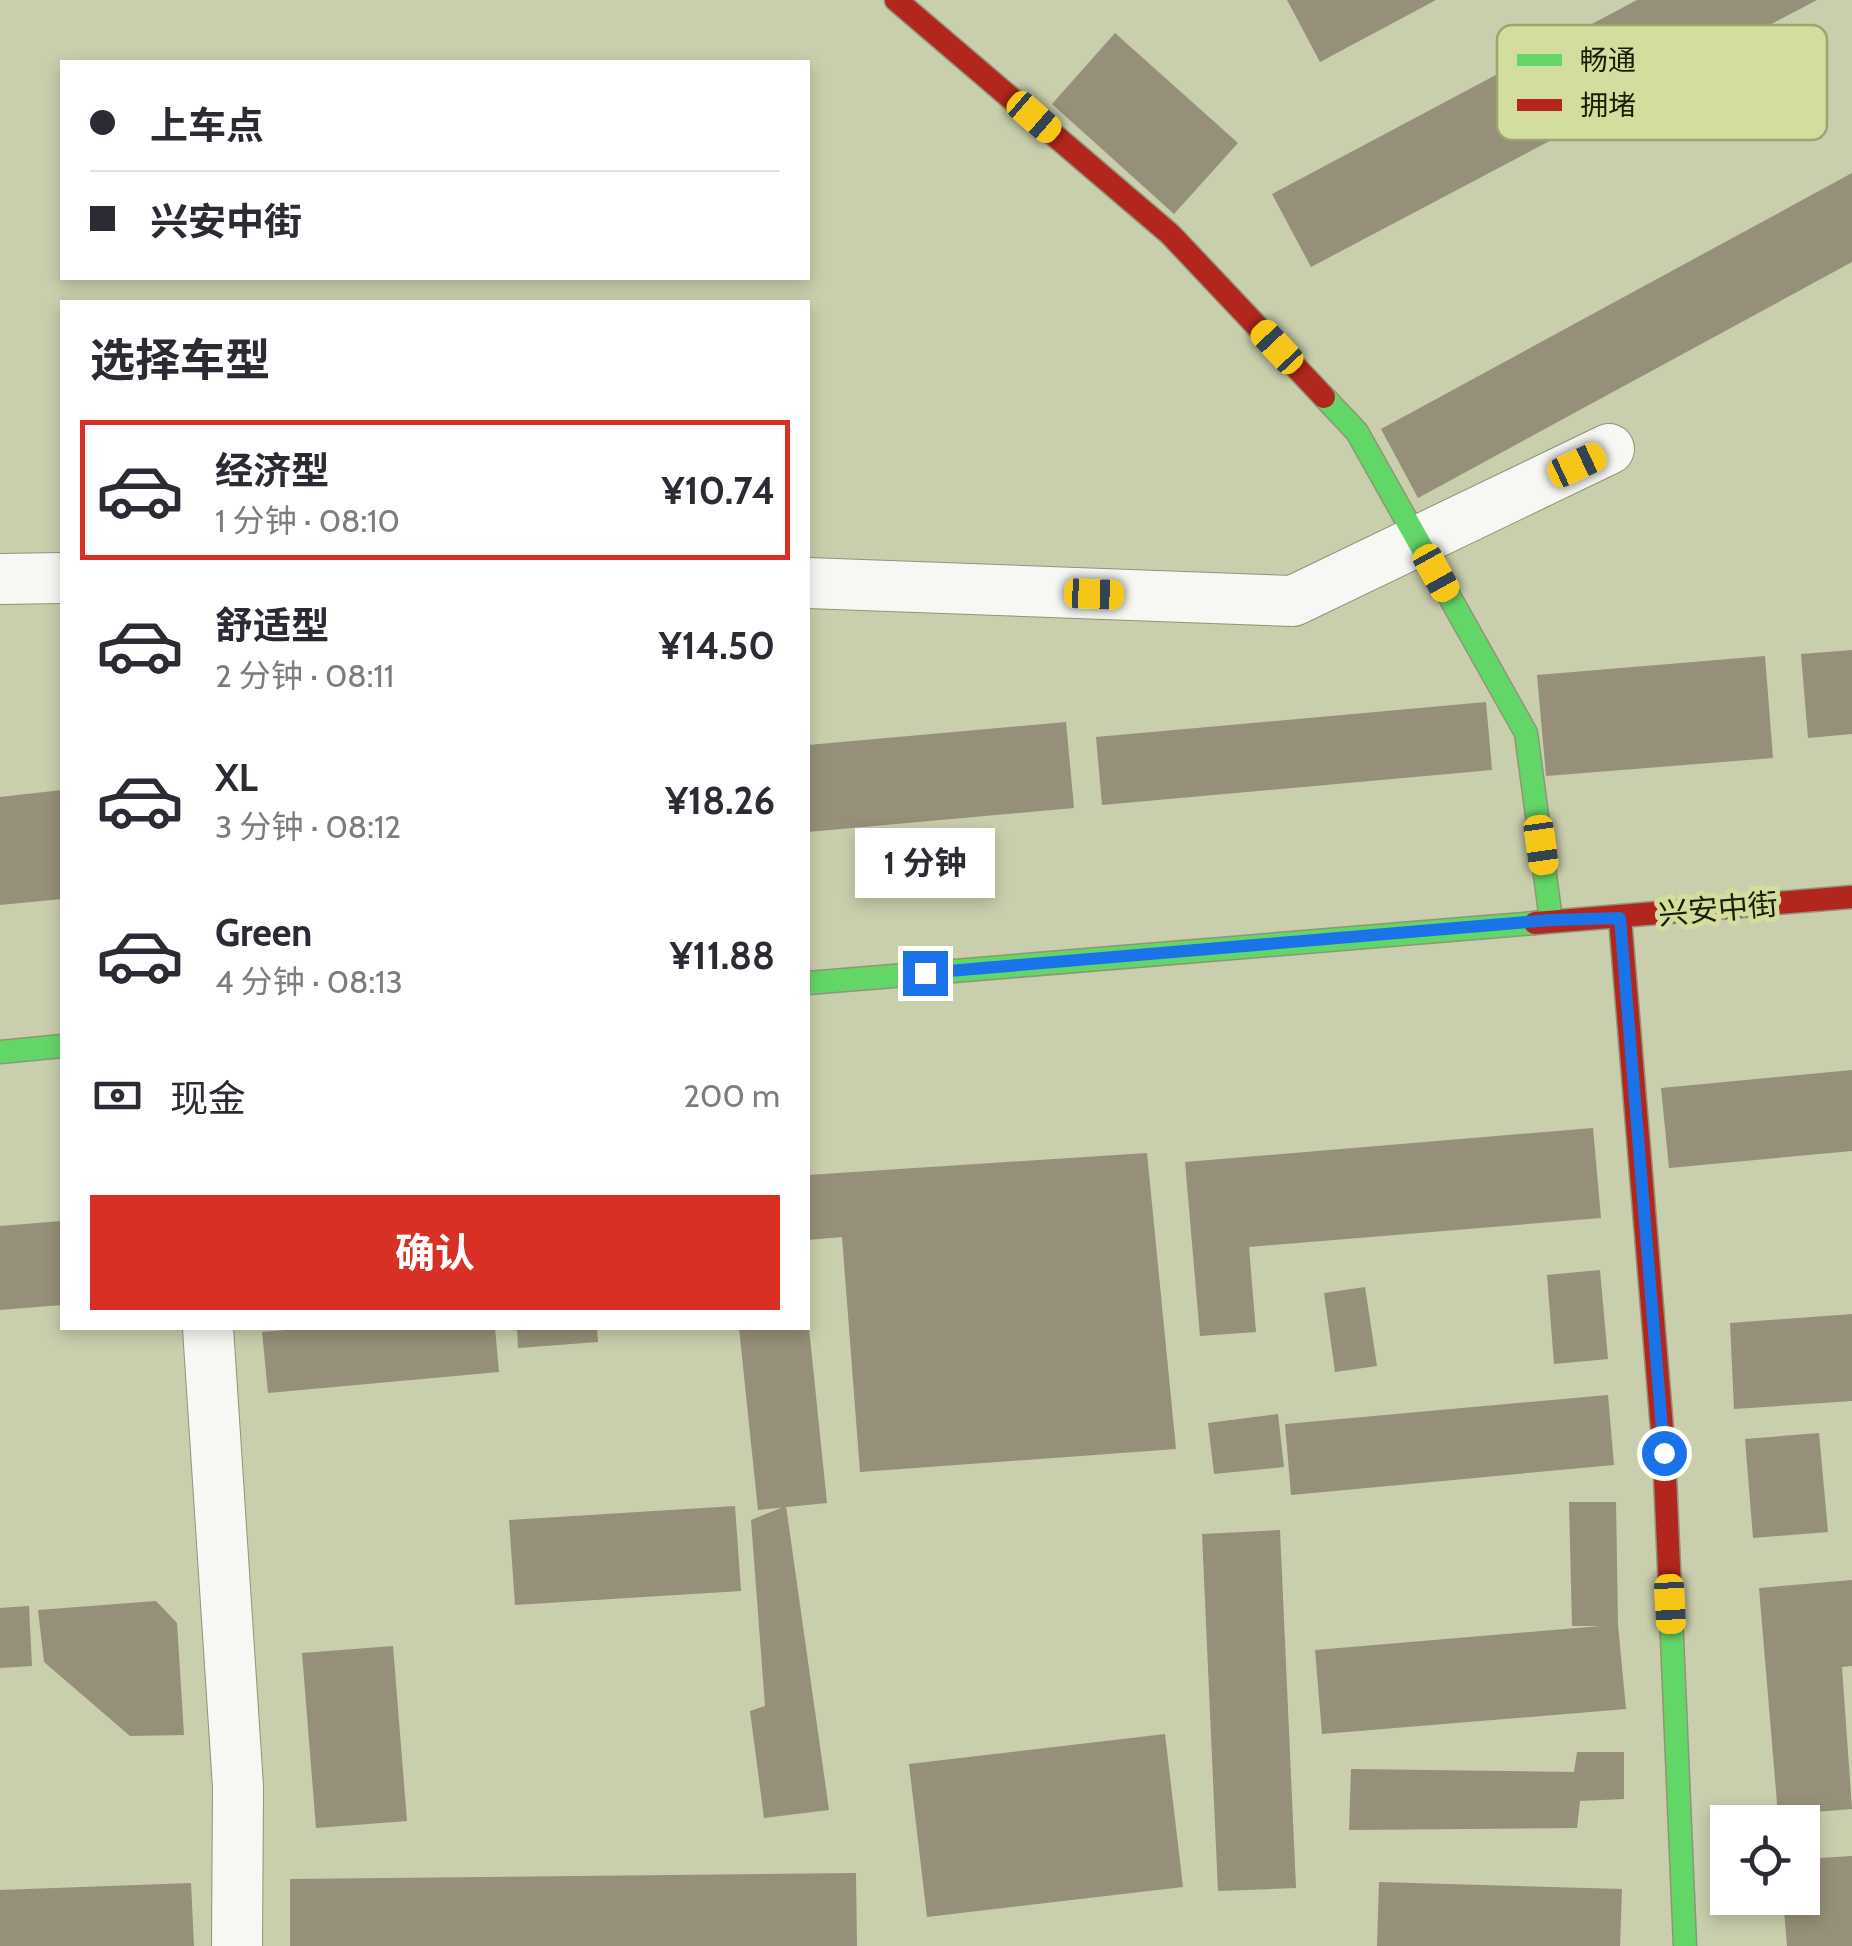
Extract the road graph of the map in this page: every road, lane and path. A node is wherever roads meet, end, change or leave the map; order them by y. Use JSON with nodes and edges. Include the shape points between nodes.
{"nodes":[{"id":1,"x":896,"y":0,"type":"edge"},
{"id":2,"x":1609,"y":450,"type":"dead end"},
{"id":3,"x":1418,"y":541,"type":"junction"},
{"id":4,"x":60,"y":578,"type":"edge"},
{"id":5,"x":0,"y":579,"type":"edge"},
{"id":6,"x":810,"y":584,"type":"edge"},
{"id":7,"x":1852,"y":897,"type":"edge"},
{"id":8,"x":1620,"y":918,"type":"junction"},
{"id":9,"x":1551,"y":920,"type":"junction"},
{"id":10,"x":810,"y":983,"type":"edge"},
{"id":11,"x":60,"y":1046,"type":"edge"},
{"id":12,"x":0,"y":1052,"type":"edge"},
{"id":13,"x":208,"y":1330,"type":"edge"},
{"id":14,"x":237,"y":1946,"type":"edge"},
{"id":15,"x":1684,"y":1946,"type":"edge"}],
"edges":[{"from":1,"to":3,"type":"main road","via":[[1170,234],[1357,432]]},
{"from":2,"to":3,"type":"street"},
{"from":3,"to":6,"type":"street","via":[[1293,601]]},
{"from":3,"to":9,"type":"main road","via":[[1526,733]]},
{"from":4,"to":5,"type":"street"},
{"from":7,"to":8,"type":"main road","name":"兴安中街"},
{"from":8,"to":9,"type":"main road","name":"兴安中街"},
{"from":8,"to":15,"type":"main road","via":[[1664,1453]]},
{"from":9,"to":10,"type":"main road","name":"兴安中街"},
{"from":11,"to":12,"type":"main road"},
{"from":13,"to":14,"type":"street","via":[[238,1787]]}]}
